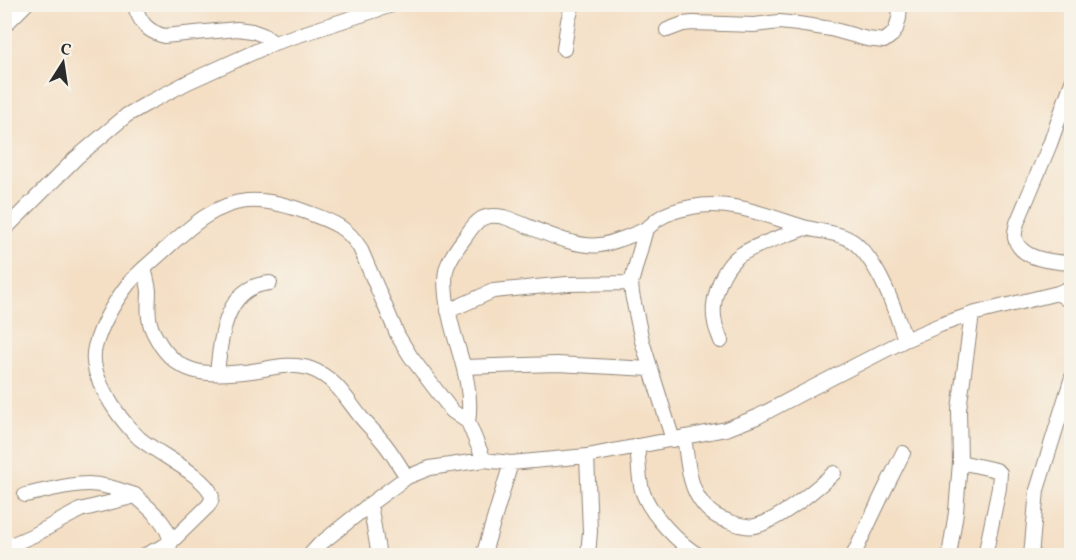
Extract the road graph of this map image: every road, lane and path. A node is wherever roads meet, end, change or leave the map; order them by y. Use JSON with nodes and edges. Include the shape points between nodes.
{"nodes":[{"id":1,"x":26,"y":4,"type":"edge"},
{"id":2,"x":134,"y":4,"type":"edge"},
{"id":3,"x":395,"y":4,"type":"edge"},
{"id":4,"x":573,"y":4,"type":"edge"},
{"id":5,"x":900,"y":4,"type":"edge"},
{"id":6,"x":4,"y":26,"type":"edge"},
{"id":7,"x":667,"y":30,"type":"dead end"},
{"id":8,"x":274,"y":43,"type":"junction"},
{"id":9,"x":564,"y":49,"type":"dead end"},
{"id":10,"x":1071,"y":82,"type":"edge"},
{"id":11,"x":805,"y":228,"type":"junction"},
{"id":12,"x":646,"y":229,"type":"junction"},
{"id":13,"x":4,"y":230,"type":"edge"},
{"id":14,"x":1071,"y":263,"type":"edge"},
{"id":15,"x":144,"y":268,"type":"junction"},
{"id":16,"x":270,"y":283,"type":"dead end"},
{"id":17,"x":631,"y":283,"type":"junction"},
{"id":18,"x":1071,"y":287,"type":"edge"},
{"id":19,"x":1058,"y":293,"type":"junction"},
{"id":20,"x":1071,"y":303,"type":"edge"},
{"id":21,"x":448,"y":311,"type":"junction"},
{"id":22,"x":972,"y":314,"type":"junction"},
{"id":23,"x":905,"y":340,"type":"junction"},
{"id":24,"x":721,"y":341,"type":"dead end"},
{"id":25,"x":464,"y":367,"type":"junction"},
{"id":26,"x":650,"y":369,"type":"junction"},
{"id":27,"x":217,"y":373,"type":"junction"},
{"id":28,"x":1071,"y":377,"type":"edge"},
{"id":29,"x":468,"y":422,"type":"junction"},
{"id":30,"x":679,"y":438,"type":"junction"},
{"id":31,"x":637,"y":447,"type":"junction"},
{"id":32,"x":903,"y":453,"type":"dead end"},
{"id":33,"x":587,"y":456,"type":"junction"},
{"id":34,"x":484,"y":460,"type":"junction"},
{"id":35,"x":960,"y":462,"type":"junction"},
{"id":36,"x":511,"y":463,"type":"junction"},
{"id":37,"x":834,"y":473,"type":"dead end"},
{"id":38,"x":407,"y":477,"type":"junction"},
{"id":39,"x":26,"y":495,"type":"dead end"},
{"id":40,"x":136,"y":496,"type":"junction"},
{"id":41,"x":370,"y":504,"type":"junction"},
{"id":42,"x":4,"y":548,"type":"edge"},
{"id":43,"x":169,"y":549,"type":"edge"},
{"id":44,"x":143,"y":555,"type":"edge"},
{"id":45,"x":309,"y":555,"type":"edge"},
{"id":46,"x":379,"y":555,"type":"edge"},
{"id":47,"x":483,"y":555,"type":"edge"},
{"id":48,"x":588,"y":555,"type":"edge"},
{"id":49,"x":700,"y":555,"type":"edge"},
{"id":50,"x":853,"y":555,"type":"edge"},
{"id":51,"x":949,"y":555,"type":"edge"},
{"id":52,"x":985,"y":555,"type":"edge"},
{"id":53,"x":1031,"y":555,"type":"edge"}],
"edges":[{"from":1,"to":6,"type":"street"},
{"from":2,"to":8,"type":"street","via":[[139,18],[153,33],[164,36],[237,29],[263,35]]},
{"from":3,"to":8,"type":"street"},
{"from":4,"to":9,"type":"street"},
{"from":5,"to":7,"type":"street","via":[[896,30],[884,41],[779,22],[693,23]]},
{"from":8,"to":13,"type":"street","via":[[127,115],[76,158]]},
{"from":10,"to":14,"type":"street","via":[[1015,233],[1018,244],[1035,258]]},
{"from":11,"to":12,"type":"street","via":[[759,213],[713,205],[669,212]]},
{"from":11,"to":23,"type":"street","via":[[856,244],[878,272]]},
{"from":11,"to":24,"type":"street","via":[[748,251],[729,266],[714,304]]},
{"from":12,"to":17,"type":"street"},
{"from":12,"to":21,"type":"street","via":[[602,245],[578,244],[504,217],[485,216],[469,231],[447,266]]},
{"from":15,"to":27,"type":"street","via":[[150,322],[164,351],[184,368]]},
{"from":15,"to":29,"type":"street","via":[[196,223],[234,204],[273,202],[333,223],[346,230],[360,248],[411,357],[452,411]]},
{"from":15,"to":43,"type":"street","via":[[112,308],[94,350],[94,364],[111,404],[133,432],[201,481],[212,494],[210,503]]},
{"from":16,"to":27,"type":"street","via":[[246,290],[232,309],[222,333]]},
{"from":17,"to":21,"type":"street","via":[[493,291]]},
{"from":17,"to":26,"type":"street"},
{"from":18,"to":19,"type":"street"},
{"from":19,"to":20,"type":"street"},
{"from":19,"to":22,"type":"street"},
{"from":21,"to":25,"type":"street"},
{"from":22,"to":23,"type":"street"},
{"from":22,"to":35,"type":"street","via":[[959,409]]},
{"from":23,"to":30,"type":"street","via":[[757,417],[726,429]]},
{"from":25,"to":26,"type":"street","via":[[556,364]]},
{"from":25,"to":29,"type":"street","via":[[470,399]]},
{"from":26,"to":30,"type":"street"},
{"from":27,"to":38,"type":"street","via":[[290,365],[320,373],[339,389],[387,446]]},
{"from":28,"to":53,"type":"street","via":[[1037,490]]},
{"from":29,"to":34,"type":"street"},
{"from":30,"to":31,"type":"street"},
{"from":30,"to":37,"type":"street","via":[[697,495],[708,511],[719,519],[744,526],[768,521]]},
{"from":31,"to":33,"type":"street"},
{"from":31,"to":49,"type":"street","via":[[642,492],[650,507],[684,544]]},
{"from":32,"to":50,"type":"street"},
{"from":33,"to":36,"type":"street"},
{"from":33,"to":48,"type":"street"},
{"from":34,"to":36,"type":"street"},
{"from":34,"to":38,"type":"street","via":[[430,468]]},
{"from":35,"to":51,"type":"street"},
{"from":35,"to":52,"type":"street","via":[[1000,473]]},
{"from":36,"to":47,"type":"street"},
{"from":38,"to":41,"type":"street"},
{"from":39,"to":40,"type":"street","via":[[89,484]]},
{"from":40,"to":42,"type":"street","via":[[80,510]]},
{"from":40,"to":43,"type":"street","via":[[160,520]]},
{"from":41,"to":45,"type":"street"},
{"from":41,"to":46,"type":"street"},
{"from":43,"to":44,"type":"street"}]}
